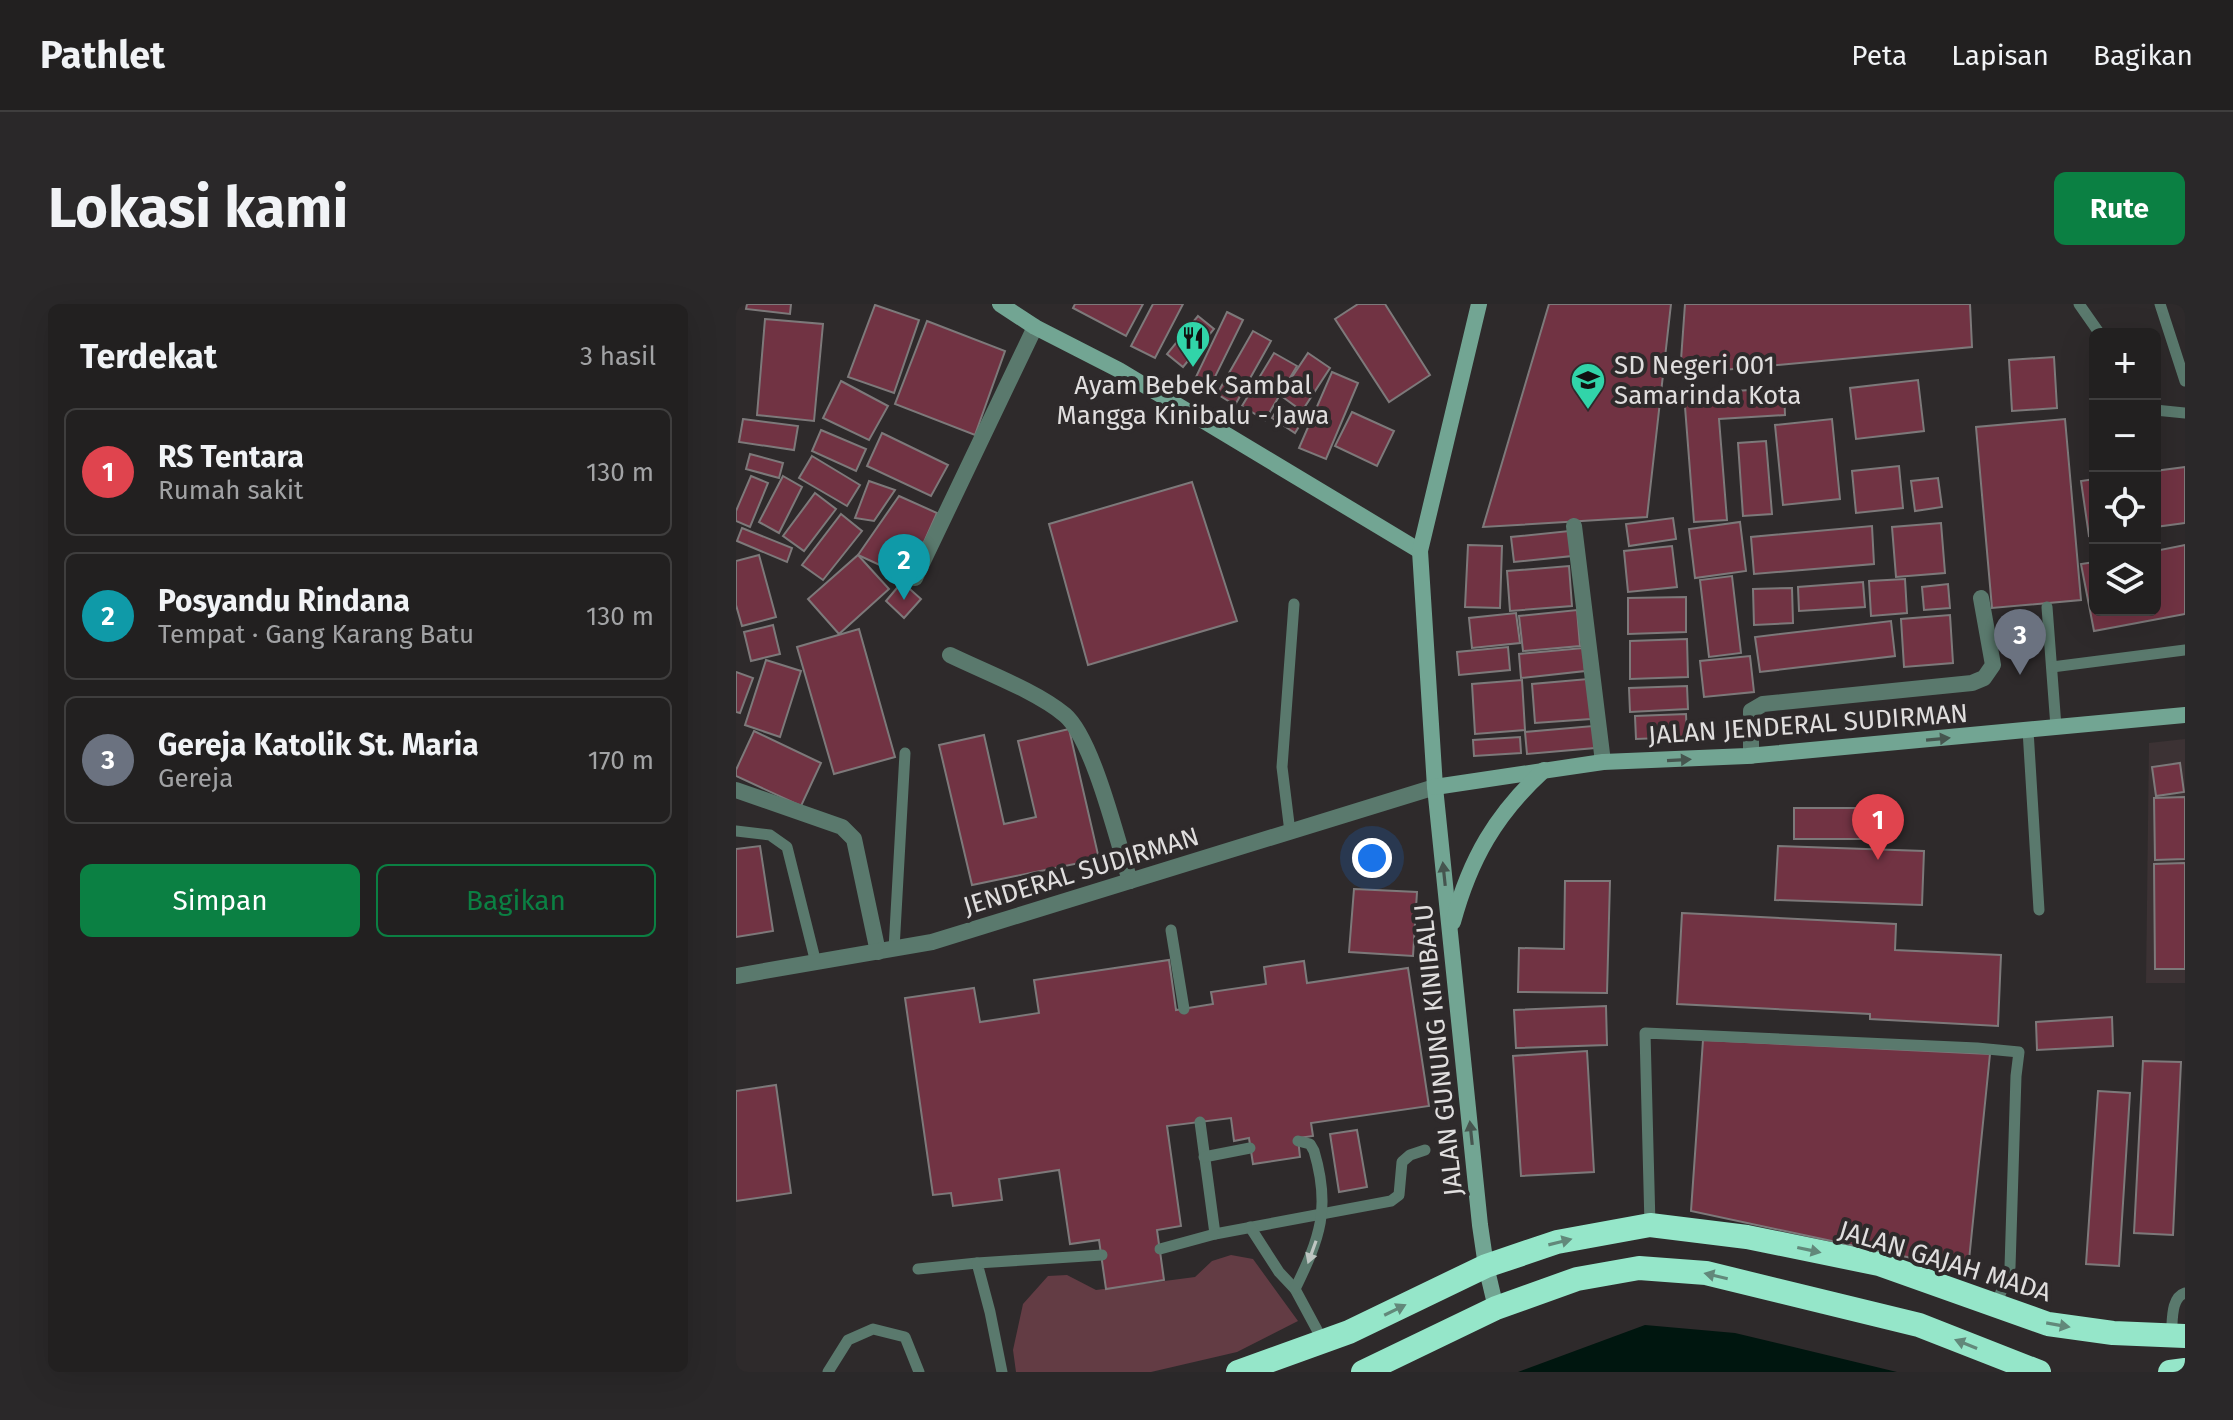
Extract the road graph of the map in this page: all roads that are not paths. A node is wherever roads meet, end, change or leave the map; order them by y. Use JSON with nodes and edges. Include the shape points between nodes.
{"nodes":[{"id":1,"x":1000,"y":304,"type":"edge"},
{"id":2,"x":1479,"y":304,"type":"edge"},
{"id":3,"x":2079,"y":304,"type":"edge"},
{"id":4,"x":2160,"y":304,"type":"edge"},
{"id":5,"x":1035,"y":327,"type":"junction"},
{"id":6,"x":2096,"y":328,"type":"edge"},
{"id":7,"x":2185,"y":381,"type":"edge"},
{"id":8,"x":2161,"y":411,"type":"edge"},
{"id":9,"x":2185,"y":413,"type":"edge"},
{"id":10,"x":1574,"y":526,"type":"dead end"},
{"id":11,"x":1420,"y":551,"type":"junction"},
{"id":12,"x":915,"y":578,"type":"dead end"},
{"id":13,"x":1981,"y":598,"type":"dead end"},
{"id":14,"x":1294,"y":604,"type":"dead end"},
{"id":15,"x":2047,"y":607,"type":"dead end"},
{"id":16,"x":2185,"y":650,"type":"edge"},
{"id":17,"x":950,"y":655,"type":"dead end"},
{"id":18,"x":2052,"y":667,"type":"junction"},
{"id":19,"x":2185,"y":715,"type":"edge"},
{"id":20,"x":2056,"y":727,"type":"junction"},
{"id":21,"x":2028,"y":730,"type":"junction"},
{"id":22,"x":905,"y":753,"type":"dead end"},
{"id":23,"x":1751,"y":756,"type":"junction"},
{"id":24,"x":1603,"y":762,"type":"junction"},
{"id":25,"x":1544,"y":770,"type":"junction"},
{"id":26,"x":1435,"y":787,"type":"junction"},
{"id":27,"x":736,"y":790,"type":"edge"},
{"id":28,"x":736,"y":831,"type":"edge"},
{"id":29,"x":1290,"y":832,"type":"junction"},
{"id":30,"x":1130,"y":881,"type":"junction"},
{"id":31,"x":2039,"y":910,"type":"dead end"},
{"id":32,"x":1171,"y":930,"type":"dead end"},
{"id":33,"x":1450,"y":931,"type":"junction"},
{"id":34,"x":886,"y":951,"type":"junction"},
{"id":35,"x":816,"y":963,"type":"junction"},
{"id":36,"x":736,"y":976,"type":"edge"},
{"id":37,"x":1184,"y":1009,"type":"dead end"},
{"id":38,"x":1200,"y":1122,"type":"dead end"},
{"id":39,"x":1298,"y":1141,"type":"dead end"},
{"id":40,"x":1250,"y":1148,"type":"dead end"},
{"id":41,"x":1425,"y":1150,"type":"dead end"},
{"id":42,"x":1204,"y":1157,"type":"junction"},
{"id":43,"x":1324,"y":1212,"type":"junction"},
{"id":44,"x":1650,"y":1225,"type":"junction"},
{"id":45,"x":1250,"y":1227,"type":"junction"},
{"id":46,"x":1215,"y":1234,"type":"junction"},
{"id":47,"x":1160,"y":1249,"type":"dead end"},
{"id":48,"x":1102,"y":1255,"type":"dead end"},
{"id":49,"x":977,"y":1263,"type":"junction"},
{"id":50,"x":1486,"y":1266,"type":"junction"},
{"id":51,"x":918,"y":1269,"type":"dead end"},
{"id":52,"x":1295,"y":1289,"type":"junction"},
{"id":53,"x":2185,"y":1293,"type":"edge"},
{"id":54,"x":1996,"y":1306,"type":"junction"},
{"id":55,"x":1496,"y":1308,"type":"junction"},
{"id":56,"x":2178,"y":1337,"type":"edge"},
{"id":57,"x":1324,"y":1341,"type":"junction"},
{"id":58,"x":2185,"y":1370,"type":"edge"},
{"id":59,"x":828,"y":1372,"type":"edge"},
{"id":60,"x":919,"y":1372,"type":"edge"},
{"id":61,"x":1002,"y":1372,"type":"edge"},
{"id":62,"x":1238,"y":1372,"type":"edge"},
{"id":63,"x":1363,"y":1372,"type":"edge"},
{"id":64,"x":2039,"y":1372,"type":"edge"},
{"id":65,"x":2170,"y":1372,"type":"edge"}],
"edges":[{"from":1,"to":5,"type":"street"},
{"from":2,"to":11,"type":"street","name":"JALAN GUNUNG KINIBALU"},
{"from":3,"to":6,"type":"lane"},
{"from":4,"to":7,"type":"lane"},
{"from":5,"to":11,"type":"street","via":[[1119,370]]},
{"from":5,"to":12,"type":"street"},
{"from":8,"to":9,"type":"lane"},
{"from":10,"to":24,"type":"street"},
{"from":11,"to":26,"type":"street","name":"JALAN GUNUNG KINIBALU"},
{"from":13,"to":23,"type":"street","via":[[1993,665],[1984,678],[1763,704],[1751,711]]},
{"from":14,"to":29,"type":"lane","via":[[1282,767]]},
{"from":15,"to":18,"type":"lane"},
{"from":16,"to":18,"type":"lane"},
{"from":17,"to":30,"type":"street","via":[[1066,716],[1083,737]]},
{"from":18,"to":20,"type":"lane"},
{"from":19,"to":20,"type":"street","name":"JALAN JENDERAL SUDIRMAN"},
{"from":20,"to":21,"type":"street","name":"JALAN JENDERAL SUDIRMAN"},
{"from":23,"to":21,"type":"street","name":"JALAN JENDERAL SUDIRMAN","one_way":true},
{"from":21,"to":31,"type":"lane"},
{"from":22,"to":34,"type":"lane"},
{"from":24,"to":23,"type":"street","name":"JALAN JENDERAL SUDIRMAN","one_way":true},
{"from":24,"to":25,"type":"street","name":"JALAN JENDERAL SUDIRMAN"},
{"from":25,"to":26,"type":"street","name":"JALAN JENDERAL SUDIRMAN"},
{"from":25,"to":33,"type":"street","via":[[1495,823],[1464,883]]},
{"from":26,"to":29,"type":"street","name":"JENDERAL SUDIRMAN"},
{"from":33,"to":26,"type":"street","name":"JALAN GUNUNG KINIBALU","one_way":true},
{"from":27,"to":34,"type":"street","via":[[842,827],[854,839]]},
{"from":28,"to":35,"type":"lane","via":[[770,835],[787,847]]},
{"from":29,"to":30,"type":"street","name":"JENDERAL SUDIRMAN"},
{"from":30,"to":34,"type":"street","name":"JENDERAL SUDIRMAN","via":[[932,942]]},
{"from":32,"to":37,"type":"lane"},
{"from":50,"to":33,"type":"street","name":"JALAN GUNUNG KINIBALU","one_way":true},
{"from":34,"to":35,"type":"street","name":"JENDERAL SUDIRMAN"},
{"from":35,"to":36,"type":"street","name":"JENDERAL SUDIRMAN"},
{"from":38,"to":42,"type":"lane"},
{"from":39,"to":43,"type":"lane","via":[[1314,1151]]},
{"from":40,"to":42,"type":"lane"},
{"from":41,"to":43,"type":"lane","via":[[1402,1162],[1399,1195],[1391,1201]]},
{"from":42,"to":46,"type":"lane"},
{"from":43,"to":45,"type":"lane"},
{"from":43,"to":52,"type":"lane","one_way":true,"via":[[1313,1253]]},
{"from":50,"to":44,"type":"highway","name":"JALAN GAJAH MADA","one_way":true,"via":[[1557,1242]]},
{"from":44,"to":54,"type":"highway","name":"JALAN GAJAH MADA","one_way":true,"via":[[1747,1237],[1879,1264]]},
{"from":44,"to":54,"type":"lane","via":[[1645,1033],[2019,1052],[2010,1267]]},
{"from":45,"to":46,"type":"lane"},
{"from":45,"to":52,"type":"lane"},
{"from":46,"to":47,"type":"lane"},
{"from":48,"to":49,"type":"lane"},
{"from":49,"to":51,"type":"lane"},
{"from":49,"to":61,"type":"lane"},
{"from":50,"to":55,"type":"street","name":"JALAN GUNUNG KINIBALU"},
{"from":57,"to":50,"type":"highway","name":"JALAN GAJAH MADA","one_way":true},
{"from":52,"to":57,"type":"lane"},
{"from":53,"to":56,"type":"lane","via":[[2175,1300]]},
{"from":54,"to":56,"type":"highway","name":"JALAN GAJAH MADA","one_way":true,"via":[[2048,1324]]},
{"from":55,"to":63,"type":"highway"},
{"from":64,"to":55,"type":"highway","one_way":true,"via":[[1919,1325],[1706,1273],[1639,1268],[1577,1279]]},
{"from":57,"to":62,"type":"highway","name":"JALAN GAJAH MADA"},
{"from":58,"to":65,"type":"highway"},
{"from":59,"to":60,"type":"lane","via":[[848,1340],[873,1329],[905,1337]]}]}
